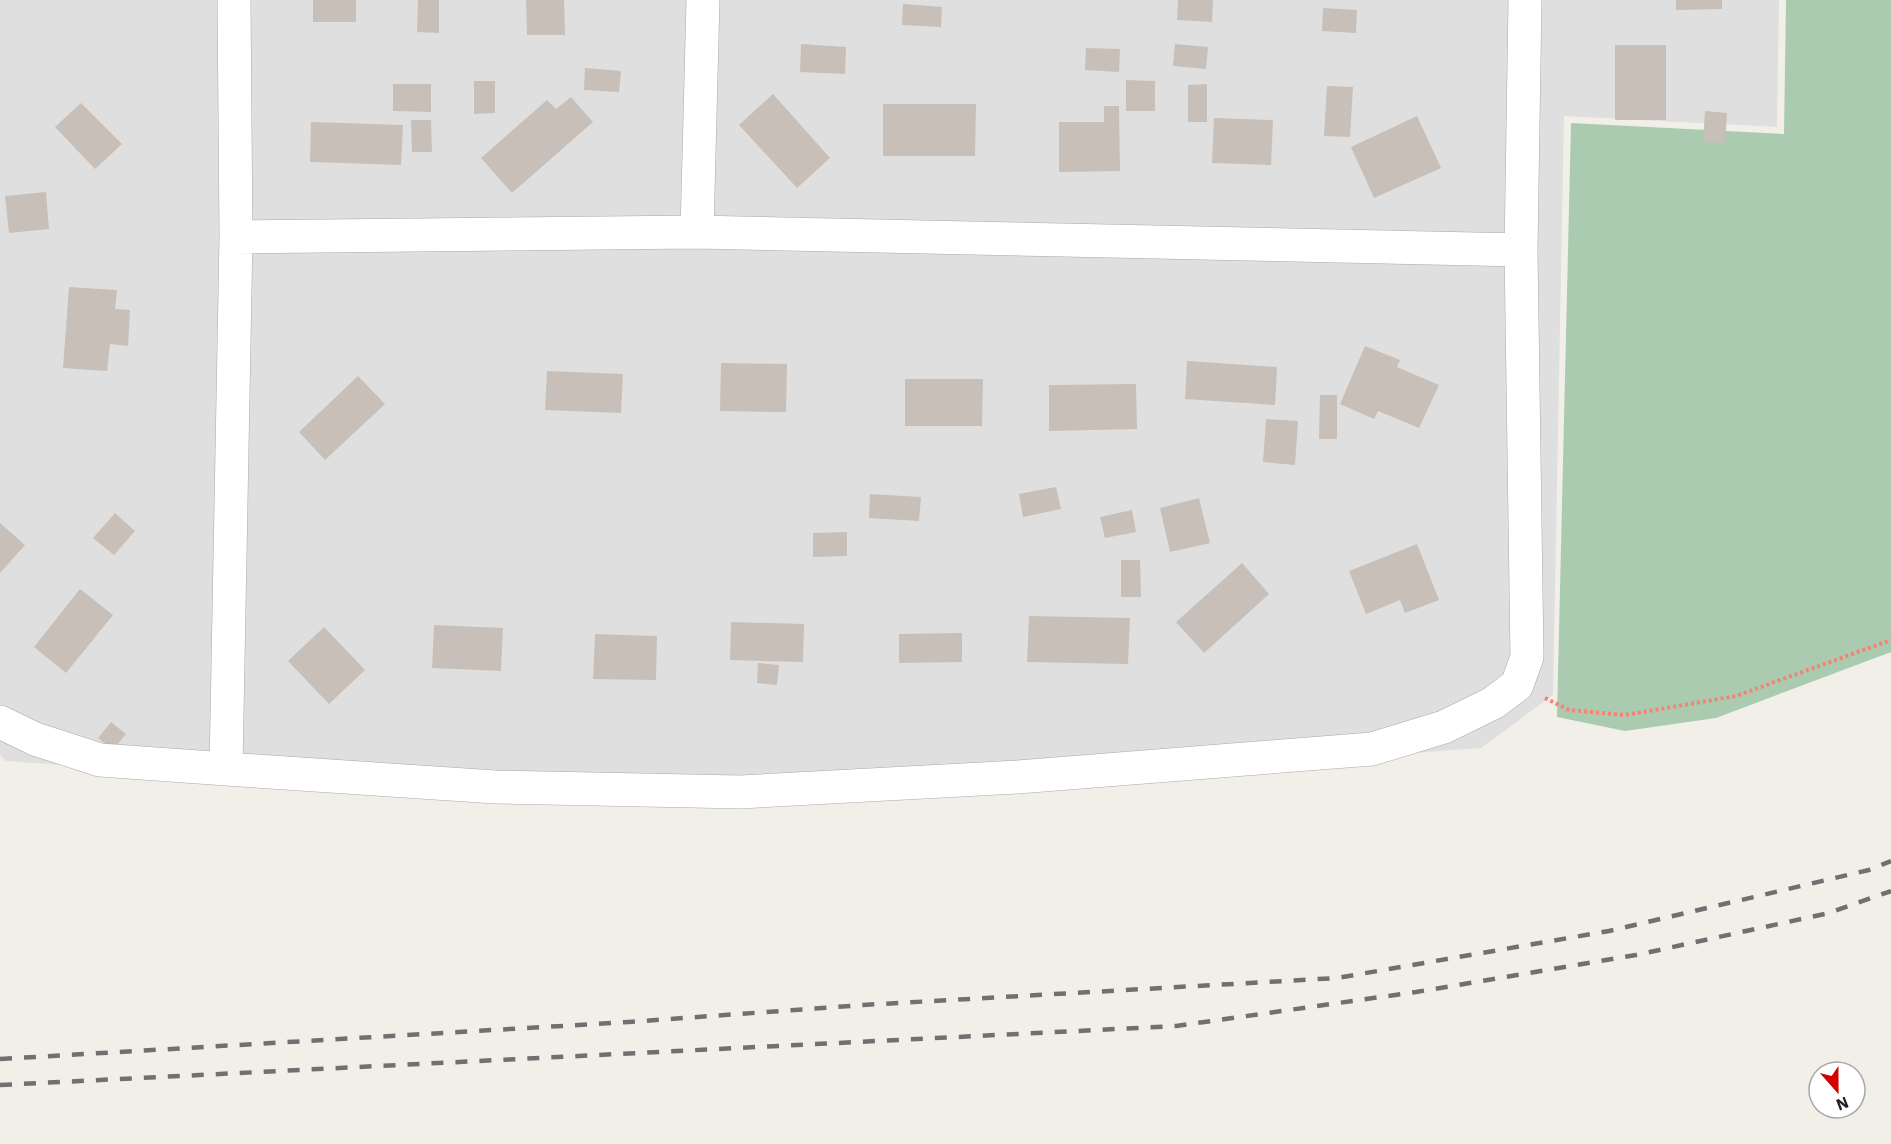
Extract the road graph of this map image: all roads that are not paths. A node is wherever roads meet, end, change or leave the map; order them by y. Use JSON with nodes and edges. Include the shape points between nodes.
{"nodes":[{"id":1,"x":234,"y":0,"type":"edge"},
{"id":2,"x":703,"y":0,"type":"edge"},
{"id":3,"x":1525,"y":0,"type":"edge"},
{"id":4,"x":697,"y":232,"type":"junction"},
{"id":5,"x":236,"y":237,"type":"junction"},
{"id":6,"x":1521,"y":250,"type":"junction"},
{"id":7,"x":0,"y":722,"type":"edge"},
{"id":8,"x":226,"y":769,"type":"junction"}],
"edges":[{"from":1,"to":5,"type":"street"},
{"from":2,"to":4,"type":"street"},
{"from":3,"to":6,"type":"street"},
{"from":4,"to":5,"type":"street"},
{"from":4,"to":6,"type":"street"},
{"from":5,"to":8,"type":"street"},
{"from":6,"to":8,"type":"street","via":[[1527,657],[1517,685],[1493,703],[1444,727],[1372,749],[1018,777],[740,792],[495,787]]},
{"from":7,"to":8,"type":"street","via":[[35,739],[100,760]]}]}
